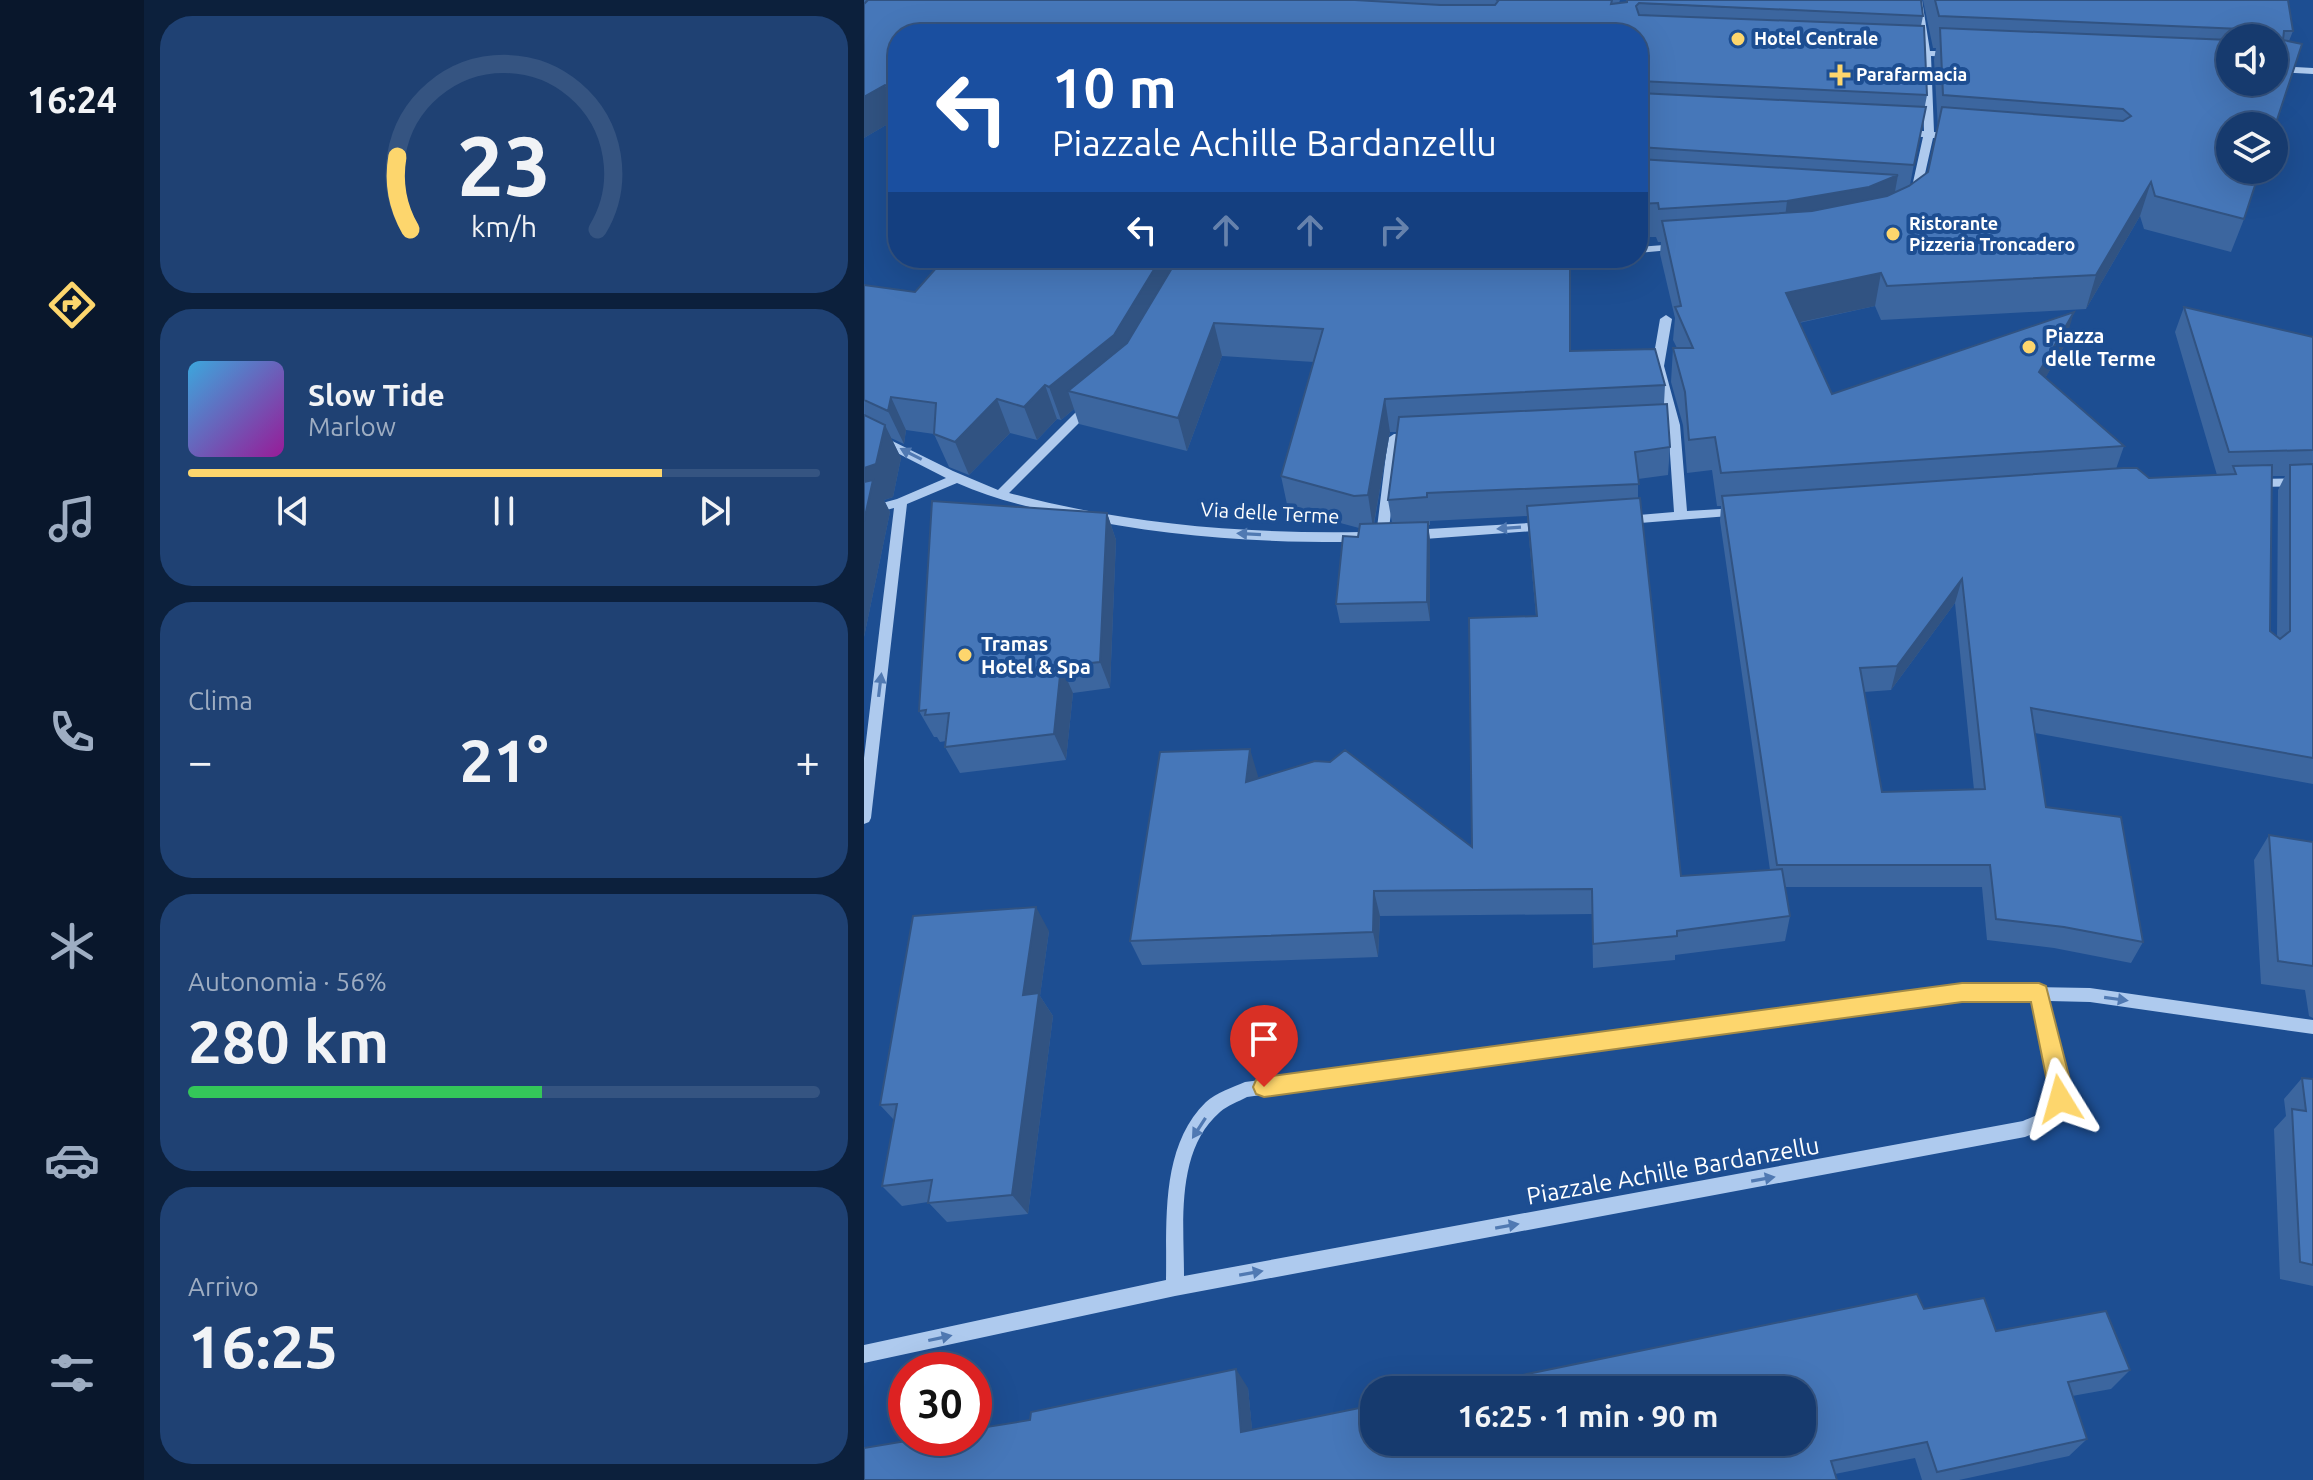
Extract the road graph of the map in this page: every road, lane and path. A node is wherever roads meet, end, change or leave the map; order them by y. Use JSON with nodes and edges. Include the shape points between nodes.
{"nodes":[{"id":1,"x":1918,"y":0,"type":"edge"},
{"id":2,"x":1896,"y":52,"type":"edge"},
{"id":3,"x":1926,"y":53,"type":"junction"},
{"id":4,"x":1972,"y":55,"type":"edge"},
{"id":5,"x":2288,"y":62,"type":"edge"},
{"id":6,"x":2289,"y":69,"type":"joint"},
{"id":7,"x":2313,"y":71,"type":"edge"},
{"id":8,"x":1883,"y":132,"type":"edge"},
{"id":9,"x":1929,"y":134,"type":"junction"},
{"id":10,"x":1960,"y":137,"type":"edge"},
{"id":11,"x":1898,"y":203,"type":"edge"},
{"id":12,"x":1684,"y":247,"type":"edge"},
{"id":13,"x":1648,"y":249,"type":"edge"},
{"id":14,"x":1666,"y":319,"type":"dead end"},
{"id":15,"x":1098,"y":399,"type":"edge"},
{"id":16,"x":1674,"y":425,"type":"junction"},
{"id":17,"x":1658,"y":426,"type":"edge"},
{"id":18,"x":864,"y":431,"type":"edge"},
{"id":19,"x":1425,"y":437,"type":"edge"},
{"id":20,"x":958,"y":478,"type":"junction"},
{"id":21,"x":2313,"y":482,"type":"edge"},
{"id":22,"x":2243,"y":483,"type":"edge"},
{"id":23,"x":2269,"y":483,"type":"junction"},
{"id":24,"x":1000,"y":495,"type":"junction"},
{"id":25,"x":2269,"y":498,"type":"edge"},
{"id":26,"x":901,"y":502,"type":"junction"},
{"id":27,"x":1760,"y":511,"type":"edge"},
{"id":28,"x":864,"y":512,"type":"edge"},
{"id":29,"x":1681,"y":516,"type":"junction"},
{"id":30,"x":1607,"y":521,"type":"edge"},
{"id":31,"x":1563,"y":524,"type":"edge"},
{"id":32,"x":1382,"y":536,"type":"junction"},
{"id":33,"x":864,"y":818,"type":"edge"},
{"id":34,"x":2039,"y":993,"type":"junction"},
{"id":35,"x":2313,"y":1027,"type":"edge"},
{"id":36,"x":1175,"y":1287,"type":"junction"},
{"id":37,"x":864,"y":1354,"type":"edge"}],
"edges":[{"from":1,"to":3,"type":"street"},
{"from":2,"to":3,"type":"street"},
{"from":3,"to":4,"type":"street"},
{"from":3,"to":9,"type":"street"},
{"from":5,"to":6,"type":"street"},
{"from":6,"to":7,"type":"street"},
{"from":8,"to":9,"type":"street"},
{"from":9,"to":10,"type":"street"},
{"from":9,"to":11,"type":"street","via":[[1914,204]]},
{"from":12,"to":13,"type":"street"},
{"from":14,"to":16,"type":"street","via":[[1658,366]]},
{"from":15,"to":24,"type":"street"},
{"from":16,"to":17,"type":"street"},
{"from":16,"to":29,"type":"street"},
{"from":20,"to":18,"type":"street","name":"Via delle Terme","one_way":true},
{"from":19,"to":32,"type":"street","via":[[1394,438]]},
{"from":20,"to":24,"type":"street","name":"Via delle Terme"},
{"from":20,"to":26,"type":"street"},
{"from":21,"to":23,"type":"street"},
{"from":22,"to":23,"type":"street"},
{"from":23,"to":25,"type":"street"},
{"from":32,"to":24,"type":"street","name":"Via delle Terme","one_way":true,"via":[[1233,533],[1100,518]]},
{"from":26,"to":28,"type":"street"},
{"from":33,"to":26,"type":"street","one_way":true},
{"from":27,"to":29,"type":"street"},
{"from":29,"to":30,"type":"street"},
{"from":31,"to":32,"type":"street","name":"Via delle Terme","one_way":true},
{"from":34,"to":35,"type":"street","one_way":true,"via":[[2090,995]]},
{"from":36,"to":34,"type":"street","name":"Piazzale Achille Bardanzellu","one_way":true,"via":[[2025,1129],[2051,1115],[2060,1099]]},
{"from":34,"to":36,"type":"street","one_way":true,"via":[[1962,993],[1245,1090],[1213,1107],[1193,1136],[1179,1172]]},
{"from":37,"to":36,"type":"street","name":"Piazzale Achille Bardanzellu","one_way":true}]}
